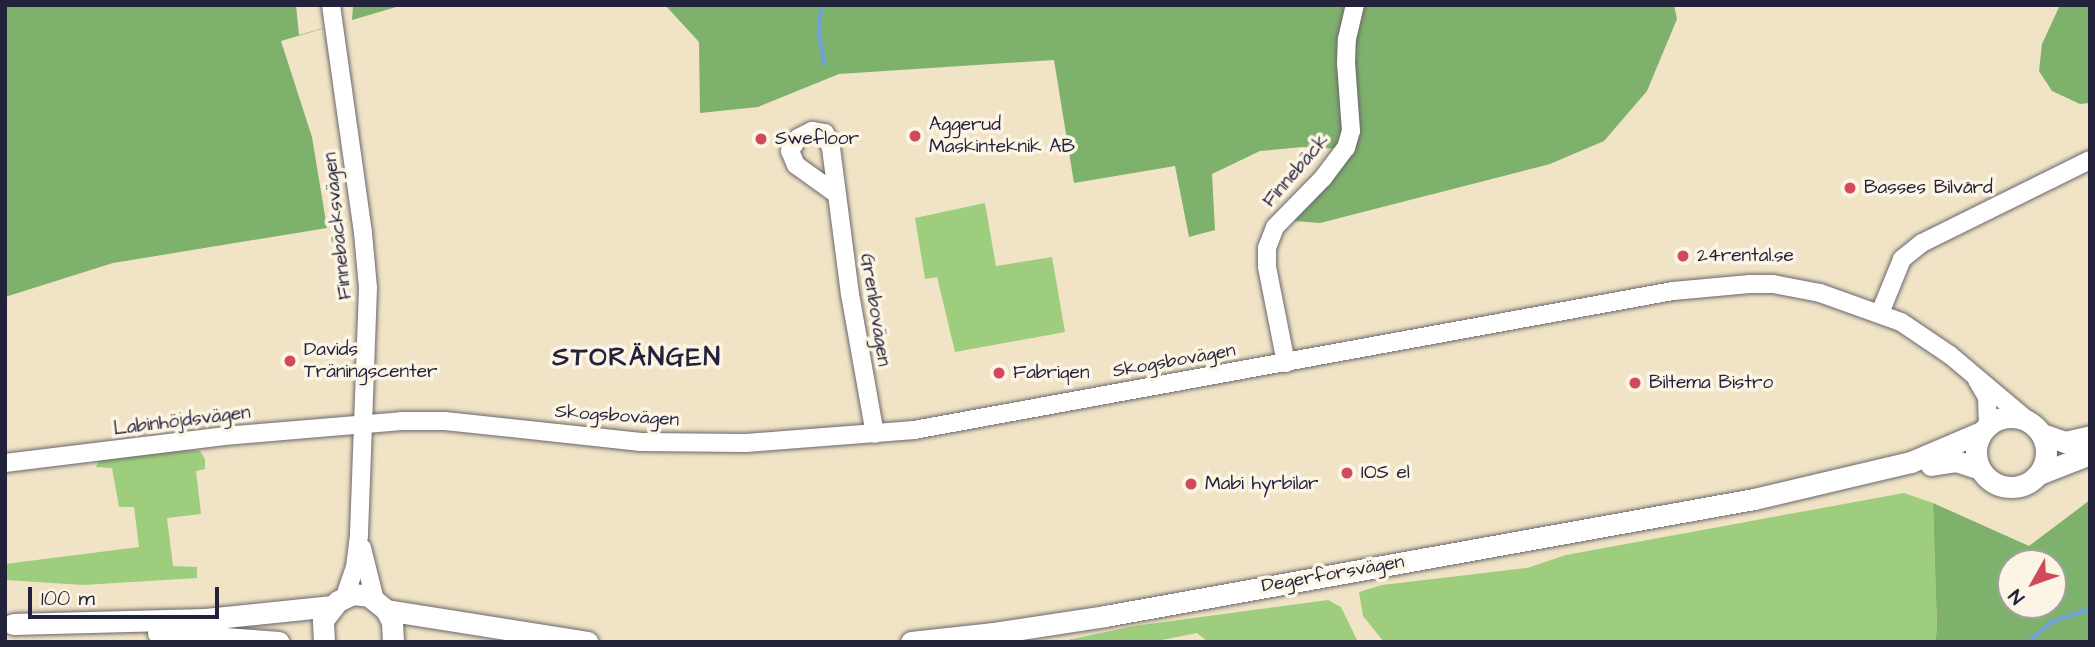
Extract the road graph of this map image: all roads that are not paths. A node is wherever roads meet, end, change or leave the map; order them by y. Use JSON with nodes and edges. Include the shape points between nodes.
{"nodes":[{"id":1,"x":331,"y":5,"type":"edge"},
{"id":2,"x":1354,"y":5,"type":"edge"},
{"id":3,"x":2090,"y":160,"type":"edge"},
{"id":4,"x":835,"y":193,"type":"dead end"},
{"id":5,"x":1880,"y":313,"type":"junction"},
{"id":6,"x":1286,"y":363,"type":"junction"},
{"id":7,"x":1968,"y":370,"type":"junction"},
{"id":8,"x":364,"y":425,"type":"junction"},
{"id":9,"x":2035,"y":427,"type":"junction"},
{"id":10,"x":1985,"y":428,"type":"junction"},
{"id":11,"x":875,"y":434,"type":"junction"},
{"id":12,"x":2090,"y":436,"type":"edge"},
{"id":13,"x":2090,"y":454,"type":"edge"},
{"id":14,"x":5,"y":463,"type":"edge"},
{"id":15,"x":1980,"y":469,"type":"junction"},
{"id":16,"x":2039,"y":474,"type":"junction"},
{"id":17,"x":1754,"y":499,"type":"junction"},
{"id":18,"x":359,"y":527,"type":"junction"},
{"id":19,"x":339,"y":601,"type":"junction"},
{"id":20,"x":380,"y":605,"type":"junction"},
{"id":21,"x":9,"y":623,"type":"edge"},
{"id":22,"x":279,"y":642,"type":"edge"},
{"id":23,"x":324,"y":642,"type":"edge"},
{"id":24,"x":393,"y":642,"type":"edge"},
{"id":25,"x":587,"y":642,"type":"edge"},
{"id":26,"x":911,"y":642,"type":"edge"}],
"edges":[{"from":1,"to":8,"type":"street","name":"Finnebäcksvägen","via":[[367,263]]},
{"from":2,"to":6,"type":"street","name":"Finnebäck","via":[[1347,39],[1352,131],[1346,148],[1275,227],[1267,248]]},
{"from":3,"to":5,"type":"street","via":[[1923,243],[1902,259]]},
{"from":4,"to":11,"type":"street","name":"Grenbovägen"},
{"from":5,"to":6,"type":"street","name":"Skogsbovägen","via":[[1773,284],[1713,286]]},
{"from":5,"to":7,"type":"street","name":"Skogsbovägen","via":[[1901,322]]},
{"from":6,"to":11,"type":"street","name":"Skogsbovägen"},
{"from":7,"to":9,"type":"street","name":"Skogsbovägen"},
{"from":7,"to":10,"type":"street","name":"Skogsbovägen","via":[[1987,397]]},
{"from":8,"to":11,"type":"street","name":"Skogsbovägen","via":[[440,420],[641,442],[747,443]]},
{"from":8,"to":14,"type":"street","name":"Labinhöjdsvägen","via":[[224,436]]},
{"from":8,"to":18,"type":"street","name":"Finnebäcksvägen"},
{"from":9,"to":10,"type":"main road","via":[[2007,416]]},
{"from":9,"to":12,"type":"main road","via":[[2065,442]]},
{"from":9,"to":16,"type":"main road","via":[[2047,454]]},
{"from":10,"to":15,"type":"main road","via":[[1976,449]]},
{"from":10,"to":17,"type":"main road","name":"Degerforsvägen","via":[[1911,462]]},
{"from":13,"to":16,"type":"main road"},
{"from":15,"to":16,"type":"main road","via":[[1995,483],[2008,487],[2022,485]]},
{"from":15,"to":17,"type":"main road","name":"Degerforsvägen","via":[[1944,462],[1850,487]]},
{"from":17,"to":26,"type":"main road","name":"Degerforsvägen","via":[[1093,618]]},
{"from":18,"to":19,"type":"street","name":"Finnebäcksvägen","via":[[355,567]]},
{"from":18,"to":20,"type":"street","name":"Finnebäcksvägen","via":[[364,560]]},
{"from":19,"to":20,"type":"main road","via":[[361,595]]},
{"from":19,"to":21,"type":"main road","via":[[267,615]]},
{"from":19,"to":23,"type":"main road","via":[[323,620]]},
{"from":20,"to":24,"type":"main road","via":[[392,622]]},
{"from":20,"to":25,"type":"main road"},
{"from":21,"to":22,"type":"main road"}]}
